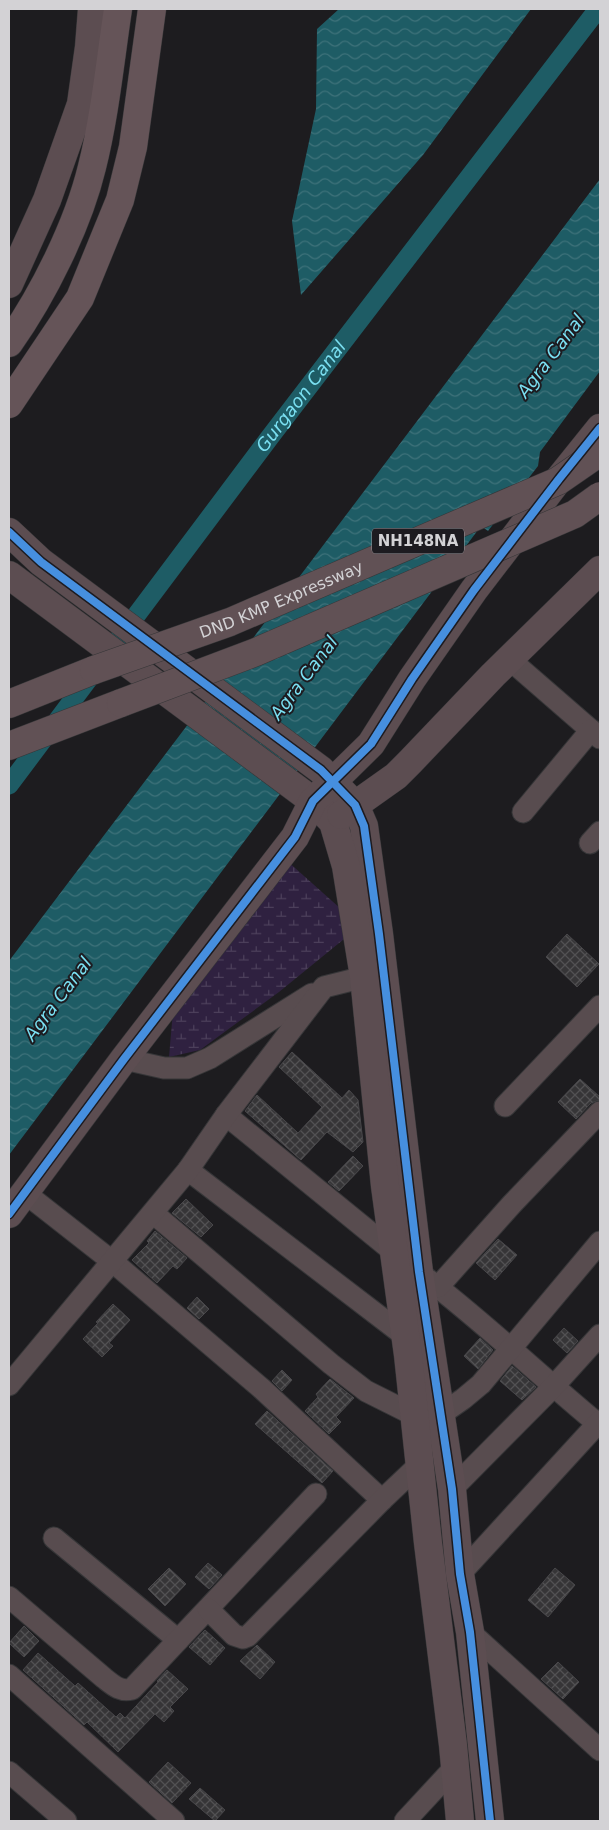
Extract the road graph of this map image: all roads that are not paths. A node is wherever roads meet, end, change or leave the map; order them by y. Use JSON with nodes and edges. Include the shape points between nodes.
{"nodes":[{"id":1,"x":92,"y":9,"type":"edge"},
{"id":2,"x":118,"y":9,"type":"edge"},
{"id":3,"x":152,"y":9,"type":"edge"},
{"id":4,"x":9,"y":284,"type":"edge"},
{"id":5,"x":9,"y":343,"type":"edge"},
{"id":6,"x":9,"y":404,"type":"edge"},
{"id":7,"x":600,"y":428,"type":"edge"},
{"id":8,"x":600,"y":452,"type":"edge"},
{"id":9,"x":600,"y":496,"type":"edge"},
{"id":10,"x":9,"y":532,"type":"edge"},
{"id":11,"x":600,"y":570,"type":"edge"},
{"id":12,"x":15,"y":579,"type":"edge"},
{"id":13,"x":509,"y":659,"type":"junction"},
{"id":14,"x":9,"y":704,"type":"edge"},
{"id":15,"x":596,"y":734,"type":"edge"},
{"id":16,"x":9,"y":746,"type":"edge"},
{"id":17,"x":327,"y":776,"type":"junction"},
{"id":18,"x":307,"y":797,"type":"junction"},
{"id":19,"x":355,"y":805,"type":"junction"},
{"id":20,"x":522,"y":812,"type":"dead end"},
{"id":21,"x":332,"y":822,"type":"junction"},
{"id":22,"x":295,"y":837,"type":"junction"},
{"id":23,"x":364,"y":977,"type":"junction"},
{"id":24,"x":324,"y":987,"type":"junction"},
{"id":25,"x":599,"y":1010,"type":"edge"},
{"id":26,"x":124,"y":1059,"type":"junction"},
{"id":27,"x":505,"y":1106,"type":"dead end"},
{"id":28,"x":600,"y":1112,"type":"edge"},
{"id":29,"x":226,"y":1115,"type":"junction"},
{"id":30,"x":188,"y":1170,"type":"junction"},
{"id":31,"x":17,"y":1204,"type":"edge"},
{"id":32,"x":152,"y":1213,"type":"junction"},
{"id":33,"x":600,"y":1242,"type":"edge"},
{"id":34,"x":394,"y":1252,"type":"junction"},
{"id":35,"x":113,"y":1262,"type":"junction"},
{"id":36,"x":428,"y":1280,"type":"junction"},
{"id":37,"x":600,"y":1335,"type":"edge"},
{"id":38,"x":405,"y":1336,"type":"junction"},
{"id":39,"x":510,"y":1347,"type":"junction"},
{"id":40,"x":9,"y":1386,"type":"edge"},
{"id":41,"x":553,"y":1386,"type":"junction"},
{"id":42,"x":427,"y":1415,"type":"junction"},
{"id":43,"x":599,"y":1422,"type":"edge"},
{"id":44,"x":420,"y":1464,"type":"junction"},
{"id":45,"x":452,"y":1489,"type":"junction"},
{"id":46,"x":316,"y":1494,"type":"dead end"},
{"id":47,"x":382,"y":1500,"type":"junction"},
{"id":48,"x":54,"y":1538,"type":"dead end"},
{"id":49,"x":460,"y":1574,"type":"junction"},
{"id":50,"x":9,"y":1597,"type":"edge"},
{"id":51,"x":208,"y":1609,"type":"junction"},
{"id":52,"x":470,"y":1632,"type":"junction"},
{"id":53,"x":178,"y":1640,"type":"junction"},
{"id":54,"x":9,"y":1675,"type":"edge"},
{"id":55,"x":600,"y":1750,"type":"edge"},
{"id":56,"x":455,"y":1767,"type":"junction"},
{"id":57,"x":9,"y":1772,"type":"edge"},
{"id":58,"x":66,"y":1821,"type":"edge"},
{"id":59,"x":174,"y":1821,"type":"edge"},
{"id":60,"x":405,"y":1821,"type":"edge"},
{"id":61,"x":460,"y":1821,"type":"edge"},
{"id":62,"x":490,"y":1821,"type":"edge"}],
"edges":[{"from":1,"to":4,"type":"street","via":[[81,104],[47,200]]},
{"from":2,"to":5,"type":"main road","via":[[101,127],[79,210],[49,278]]},
{"from":3,"to":6,"type":"main road","via":[[133,147],[120,200],[80,298]]},
{"from":7,"to":17,"type":"street","via":[[474,590],[371,744]]},
{"from":8,"to":14,"type":"highway","name":"DND KMP Expressway","number":"NH148NA","bridge":true,"via":[[558,480],[248,614]]},
{"from":9,"to":16,"type":"highway","number":"NH148NA","bridge":true,"via":[[575,514],[256,652]]},
{"from":10,"to":17,"type":"street","bridge":true,"via":[[41,562]]},
{"from":11,"to":13,"type":"street"},
{"from":12,"to":18,"type":"street","bridge":true},
{"from":13,"to":15,"type":"street"},
{"from":13,"to":19,"type":"street","via":[[396,776]]},
{"from":15,"to":20,"type":"street"},
{"from":17,"to":18,"type":"street"},
{"from":17,"to":19,"type":"street"},
{"from":18,"to":21,"type":"street"},
{"from":18,"to":22,"type":"street"},
{"from":19,"to":21,"type":"street"},
{"from":19,"to":36,"type":"street","via":[[364,826]]},
{"from":21,"to":22,"type":"street"},
{"from":21,"to":23,"type":"street","via":[[346,866]]},
{"from":22,"to":26,"type":"street"},
{"from":23,"to":24,"type":"street"},
{"from":23,"to":34,"type":"street"},
{"from":24,"to":26,"type":"street","via":[[210,1058],[187,1068],[164,1068]]},
{"from":24,"to":29,"type":"street"},
{"from":25,"to":27,"type":"street"},
{"from":26,"to":31,"type":"street"},
{"from":28,"to":36,"type":"street","via":[[512,1204]]},
{"from":29,"to":30,"type":"street"},
{"from":29,"to":34,"type":"street"},
{"from":30,"to":32,"type":"street"},
{"from":30,"to":38,"type":"street"},
{"from":31,"to":35,"type":"street"},
{"from":32,"to":35,"type":"street"},
{"from":32,"to":42,"type":"street","via":[[366,1391]]},
{"from":33,"to":39,"type":"street"},
{"from":34,"to":38,"type":"street"},
{"from":35,"to":40,"type":"street"},
{"from":35,"to":47,"type":"street","via":[[261,1388]]},
{"from":36,"to":39,"type":"street"},
{"from":36,"to":42,"type":"street"},
{"from":37,"to":41,"type":"street"},
{"from":38,"to":42,"type":"street"},
{"from":39,"to":41,"type":"street"},
{"from":39,"to":42,"type":"street","via":[[473,1392]]},
{"from":41,"to":43,"type":"street"},
{"from":41,"to":45,"type":"street"},
{"from":42,"to":44,"type":"street"},
{"from":42,"to":45,"type":"street"},
{"from":43,"to":49,"type":"street"},
{"from":44,"to":47,"type":"street"},
{"from":44,"to":56,"type":"street"},
{"from":45,"to":49,"type":"street"},
{"from":46,"to":51,"type":"street"},
{"from":47,"to":51,"type":"street","via":[[248,1636],[234,1635]]},
{"from":48,"to":53,"type":"street"},
{"from":49,"to":52,"type":"street"},
{"from":50,"to":53,"type":"street","via":[[104,1678],[125,1691],[132,1690]]},
{"from":51,"to":53,"type":"street"},
{"from":52,"to":55,"type":"street"},
{"from":52,"to":62,"type":"street"},
{"from":54,"to":59,"type":"street"},
{"from":56,"to":60,"type":"street"},
{"from":56,"to":61,"type":"street"},
{"from":57,"to":58,"type":"street"}]}
